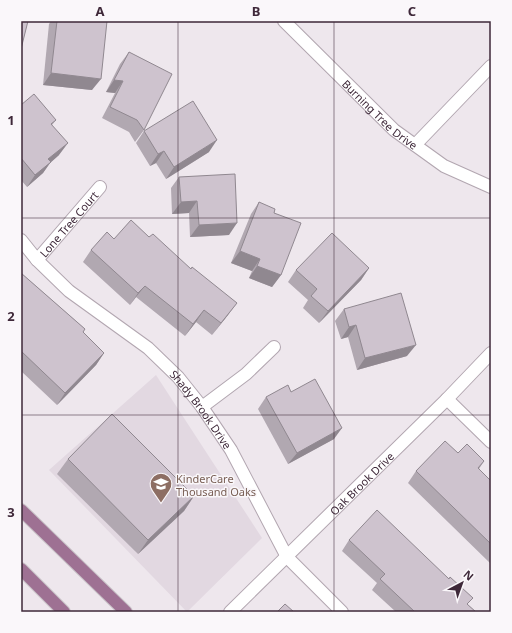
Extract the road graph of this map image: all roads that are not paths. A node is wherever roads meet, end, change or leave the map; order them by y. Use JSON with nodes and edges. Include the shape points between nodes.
{"nodes":[{"id":1,"x":284,"y":21,"type":"edge"},
{"id":2,"x":491,"y":66,"type":"edge"},
{"id":3,"x":415,"y":145,"type":"junction"},
{"id":4,"x":100,"y":187,"type":"dead end"},
{"id":5,"x":491,"y":187,"type":"edge"},
{"id":6,"x":21,"y":240,"type":"edge"},
{"id":7,"x":37,"y":260,"type":"junction"},
{"id":8,"x":274,"y":347,"type":"dead end"},
{"id":9,"x":491,"y":353,"type":"edge"},
{"id":10,"x":446,"y":399,"type":"junction"},
{"id":11,"x":202,"y":407,"type":"junction"},
{"id":12,"x":491,"y":442,"type":"edge"},
{"id":13,"x":21,"y":510,"type":"edge"},
{"id":14,"x":287,"y":557,"type":"junction"},
{"id":15,"x":21,"y":569,"type":"edge"},
{"id":16,"x":64,"y":612,"type":"edge"},
{"id":17,"x":126,"y":612,"type":"edge"},
{"id":18,"x":230,"y":612,"type":"edge"},
{"id":19,"x":342,"y":612,"type":"edge"}],
"edges":[{"from":1,"to":3,"type":"street","name":"Burning Tree Drive","via":[[394,130]]},
{"from":2,"to":3,"type":"street"},
{"from":3,"to":5,"type":"street","name":"Burning Tree Drive","via":[[444,166]]},
{"from":4,"to":7,"type":"street","name":"Lone Tree Court"},
{"from":6,"to":7,"type":"street","name":"Shady Brook Drive"},
{"from":7,"to":11,"type":"street","name":"Shady Brook Drive","via":[[69,291],[148,348],[178,377]]},
{"from":8,"to":11,"type":"street","via":[[246,374]]},
{"from":9,"to":10,"type":"street","name":"Oak Brook Drive"},
{"from":10,"to":12,"type":"street"},
{"from":10,"to":14,"type":"street","name":"Oak Brook Drive"},
{"from":11,"to":14,"type":"street","name":"Shady Brook Drive","via":[[231,450]]},
{"from":13,"to":17,"type":"main road"},
{"from":14,"to":18,"type":"street","name":"Oak Brook Drive"},
{"from":14,"to":19,"type":"street","name":"Shady Brook Drive"},
{"from":15,"to":16,"type":"main road"}]}
